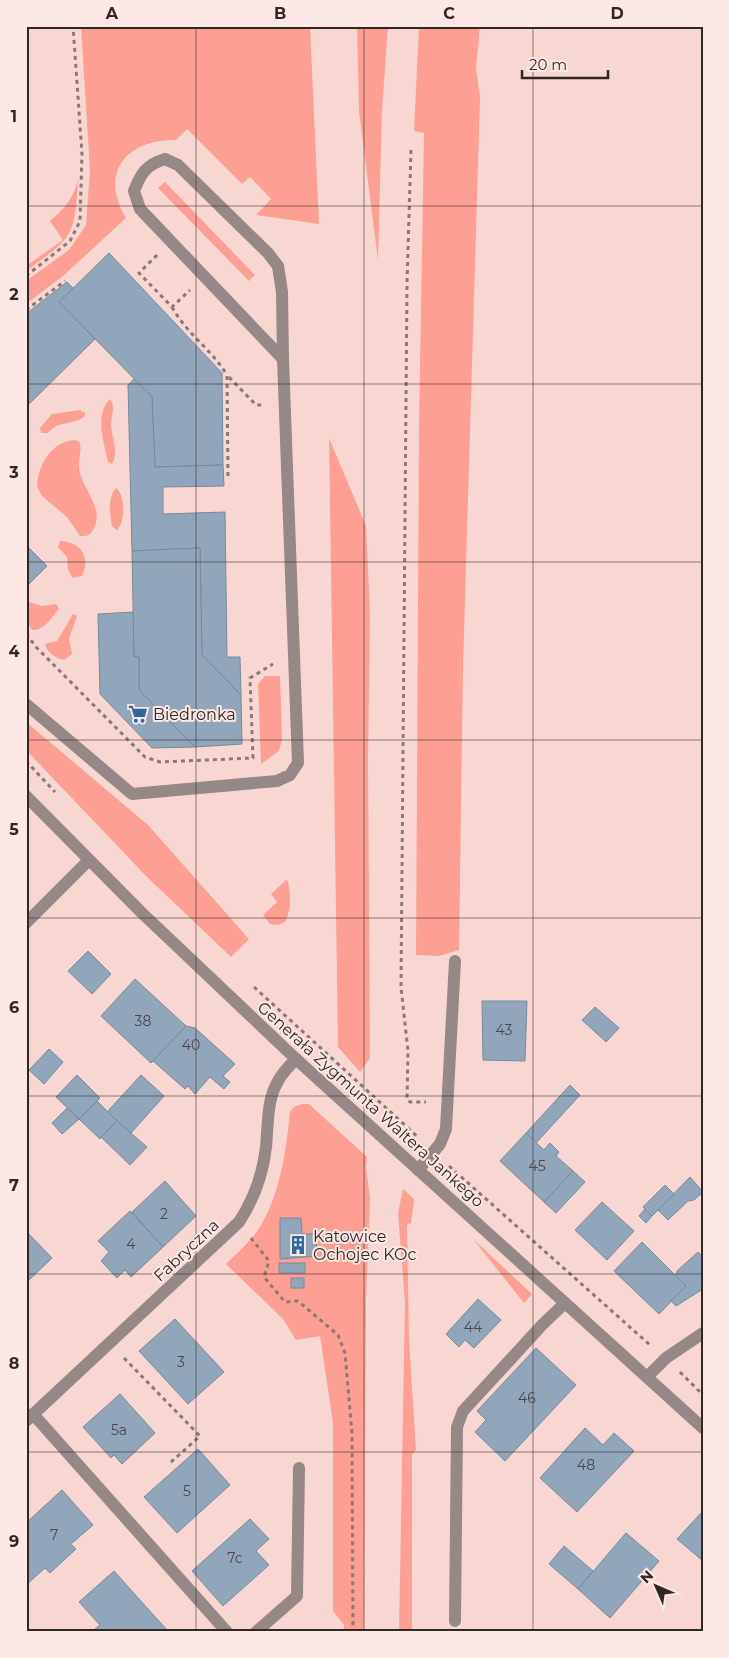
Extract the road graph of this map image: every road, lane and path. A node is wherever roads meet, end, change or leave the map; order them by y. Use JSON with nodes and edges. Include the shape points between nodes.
{"nodes":[{"id":1,"x":73,"y":26,"type":"edge"},
{"id":2,"x":411,"y":150,"type":"dead end"},
{"id":3,"x":170,"y":242,"type":"junction"},
{"id":4,"x":26,"y":276,"type":"edge"},
{"id":5,"x":204,"y":276,"type":"junction"},
{"id":6,"x":65,"y":281,"type":"dead end"},
{"id":7,"x":172,"y":307,"type":"junction"},
{"id":8,"x":26,"y":310,"type":"edge"},
{"id":9,"x":283,"y":359,"type":"junction"},
{"id":10,"x":227,"y":375,"type":"junction"},
{"id":11,"x":285,"y":404,"type":"junction"},
{"id":12,"x":228,"y":476,"type":"dead end"},
{"id":13,"x":26,"y":634,"type":"edge"},
{"id":14,"x":295,"y":663,"type":"junction"},
{"id":15,"x":26,"y":704,"type":"edge"},
{"id":16,"x":26,"y":761,"type":"edge"},
{"id":17,"x":26,"y":796,"type":"edge"},
{"id":18,"x":61,"y":798,"type":"dead end"},
{"id":19,"x":88,"y":860,"type":"junction"},
{"id":20,"x":26,"y":923,"type":"edge"},
{"id":21,"x":455,"y":961,"type":"dead end"},
{"id":22,"x":250,"y":983,"type":"dead end"},
{"id":23,"x":296,"y":1059,"type":"junction"},
{"id":24,"x":447,"y":1102,"type":"junction"},
{"id":25,"x":434,"y":1152,"type":"junction"},
{"id":26,"x":418,"y":1170,"type":"junction"},
{"id":27,"x":239,"y":1222,"type":"junction"},
{"id":28,"x":565,"y":1303,"type":"junction"},
{"id":29,"x":703,"y":1333,"type":"edge"},
{"id":30,"x":110,"y":1344,"type":"junction"},
{"id":31,"x":657,"y":1350,"type":"dead end"},
{"id":32,"x":676,"y":1368,"type":"dead end"},
{"id":33,"x":647,"y":1377,"type":"junction"},
{"id":34,"x":703,"y":1395,"type":"edge"},
{"id":35,"x":30,"y":1417,"type":"edge"},
{"id":36,"x":703,"y":1428,"type":"edge"},
{"id":37,"x":170,"y":1463,"type":"dead end"},
{"id":38,"x":299,"y":1468,"type":"dead end"},
{"id":39,"x":455,"y":1621,"type":"dead end"},
{"id":40,"x":227,"y":1632,"type":"edge"},
{"id":41,"x":256,"y":1632,"type":"edge"},
{"id":42,"x":353,"y":1632,"type":"edge"}],
"edges":[{"from":1,"to":4,"type":"path","via":[[82,154],[80,221],[70,241]]},
{"from":2,"to":24,"type":"path","via":[[401,988],[408,1051],[407,1099],[410,1102]]},
{"from":3,"to":5,"type":"street"},
{"from":3,"to":7,"type":"path","via":[[139,273]]},
{"from":3,"to":9,"type":"street","via":[[140,209],[134,191],[140,174],[151,163],[165,159],[178,166],[268,252],[278,266],[282,292]]},
{"from":5,"to":7,"type":"path"},
{"from":5,"to":9,"type":"street"},
{"from":6,"to":8,"type":"path"},
{"from":7,"to":10,"type":"path"},
{"from":9,"to":11,"type":"street"},
{"from":10,"to":11,"type":"path","via":[[256,405]]},
{"from":10,"to":12,"type":"path"},
{"from":11,"to":14,"type":"street"},
{"from":13,"to":14,"type":"path","via":[[36,648],[145,757],[160,762],[253,758],[250,678],[270,664]]},
{"from":14,"to":15,"type":"street","via":[[298,763],[290,775],[277,782],[132,794]]},
{"from":16,"to":18,"type":"path"},
{"from":17,"to":19,"type":"street","name":"Generała Zygmunta Waltera Jankego"},
{"from":19,"to":20,"type":"street"},
{"from":19,"to":23,"type":"street","name":"Generała Zygmunta Waltera Jankego"},
{"from":21,"to":24,"type":"street"},
{"from":22,"to":25,"type":"path"},
{"from":23,"to":26,"type":"street","name":"Generała Zygmunta Waltera Jankego"},
{"from":23,"to":27,"type":"street","name":"Fabryczna","via":[[276,1083],[259,1179],[251,1203]]},
{"from":24,"to":25,"type":"street","via":[[446,1129]]},
{"from":25,"to":26,"type":"street"},
{"from":25,"to":31,"type":"path","via":[[592,1296]]},
{"from":26,"to":28,"type":"street","name":"Generała Zygmunta Waltera Jankego"},
{"from":27,"to":30,"type":"street","name":"Fabryczna"},
{"from":27,"to":42,"type":"path","via":[[269,1261],[264,1277],[285,1302],[298,1301],[338,1335],[345,1353],[352,1433]]},
{"from":28,"to":33,"type":"street","name":"Generała Zygmunta Waltera Jankego"},
{"from":28,"to":39,"type":"street","via":[[463,1411],[457,1427]]},
{"from":29,"to":33,"type":"street","via":[[666,1358]]},
{"from":30,"to":35,"type":"street","name":"Fabryczna"},
{"from":30,"to":37,"type":"path","via":[[200,1436]]},
{"from":32,"to":34,"type":"path"},
{"from":33,"to":36,"type":"street","name":"Generała Zygmunta Waltera Jankego"},
{"from":35,"to":40,"type":"street"},
{"from":38,"to":41,"type":"street","via":[[297,1596]]}]}
